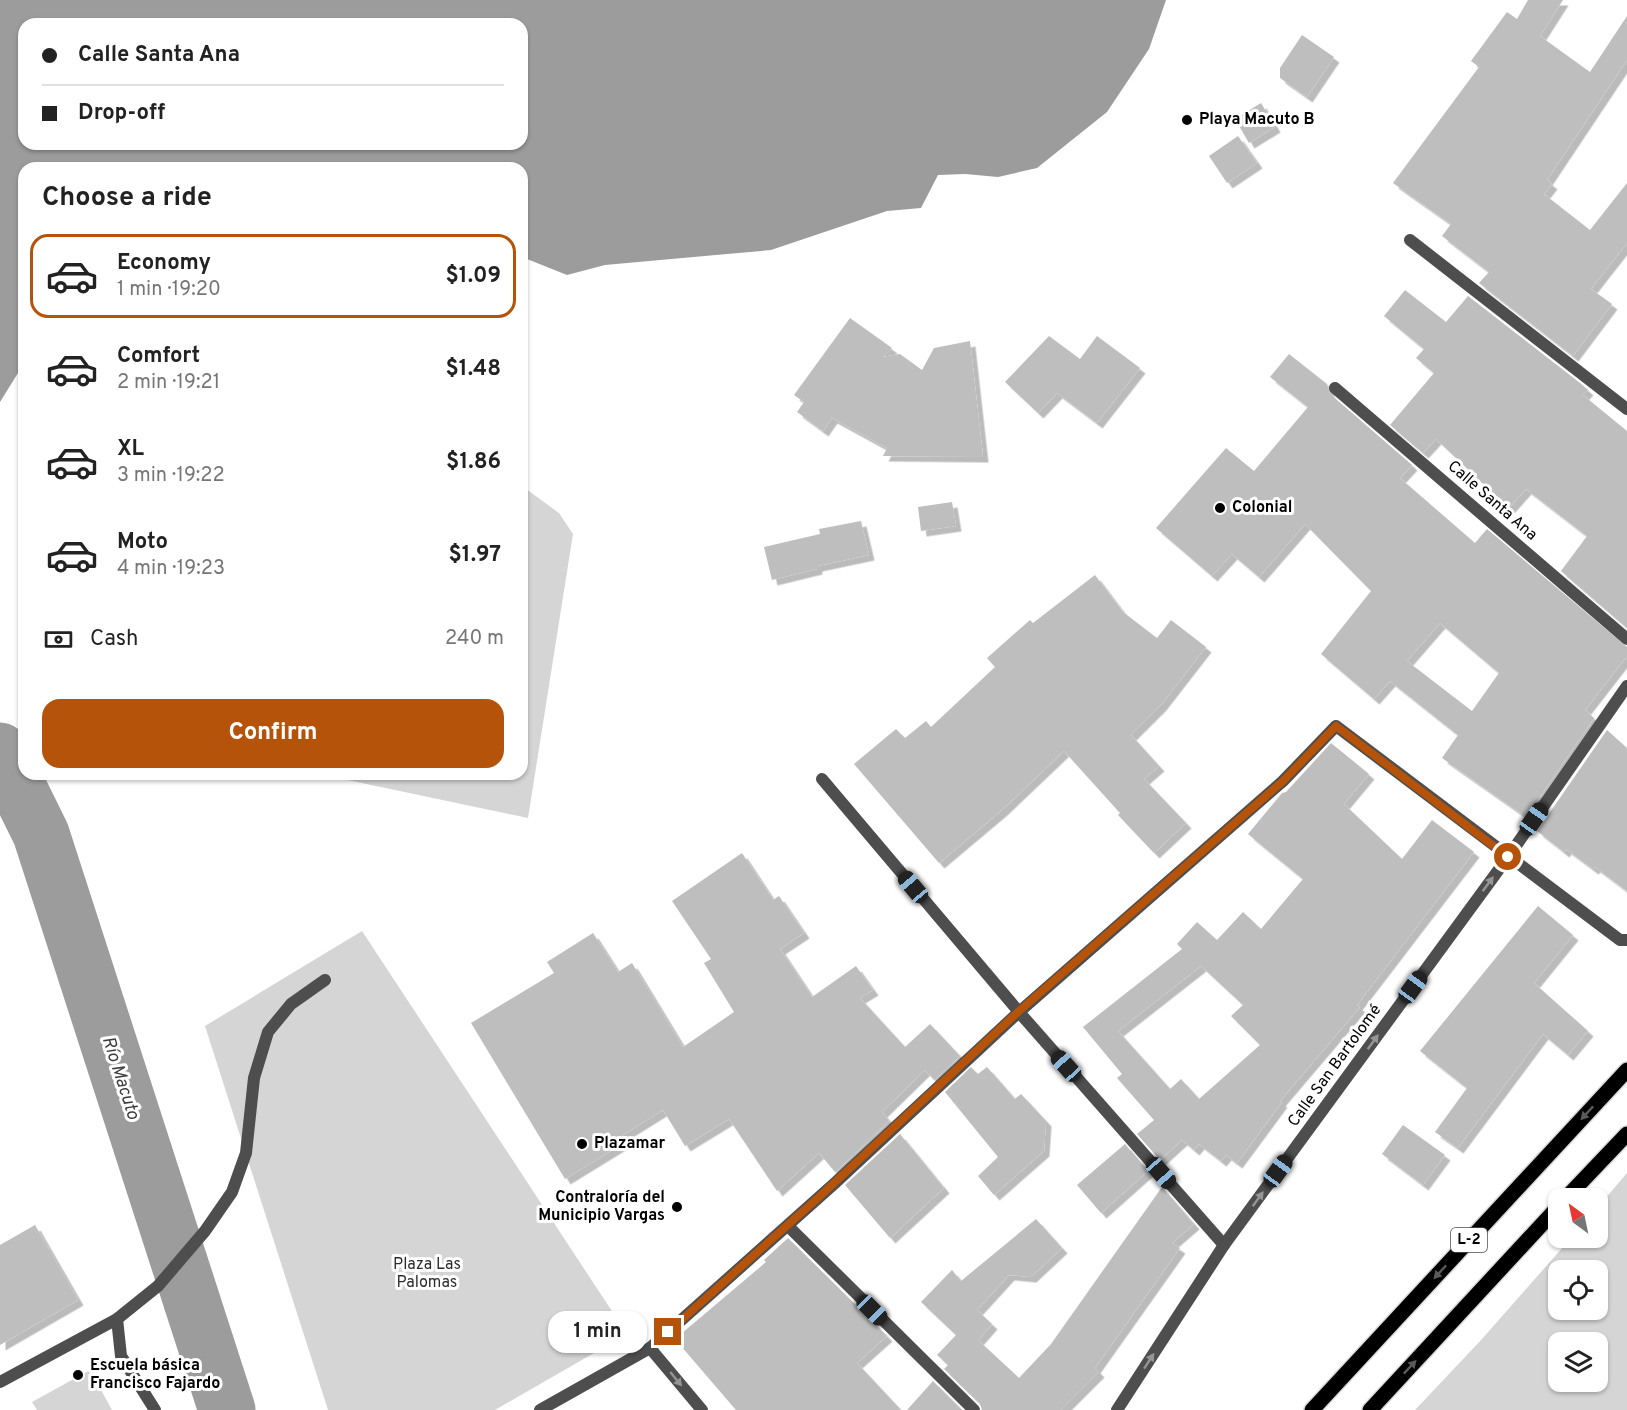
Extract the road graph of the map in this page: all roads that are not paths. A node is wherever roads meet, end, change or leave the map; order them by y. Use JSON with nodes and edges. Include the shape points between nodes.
{"nodes":[{"id":1,"x":1410,"y":240,"type":"dead end"},
{"id":2,"x":1335,"y":388,"type":"dead end"},
{"id":3,"x":1627,"y":409,"type":"edge"},
{"id":4,"x":1627,"y":639,"type":"edge"},
{"id":5,"x":1627,"y":686,"type":"edge"},
{"id":6,"x":822,"y":779,"type":"dead end"},
{"id":7,"x":1508,"y":857,"type":"junction"},
{"id":8,"x":1627,"y":940,"type":"edge"},
{"id":9,"x":325,"y":980,"type":"dead end"},
{"id":10,"x":1018,"y":1012,"type":"junction"},
{"id":11,"x":1627,"y":1070,"type":"edge"},
{"id":12,"x":1627,"y":1134,"type":"edge"},
{"id":13,"x":1576,"y":1188,"type":"edge"},
{"id":14,"x":1548,"y":1218,"type":"edge"},
{"id":15,"x":788,"y":1226,"type":"junction"},
{"id":16,"x":1224,"y":1245,"type":"junction"},
{"id":17,"x":117,"y":1319,"type":"junction"},
{"id":18,"x":650,"y":1348,"type":"junction"},
{"id":19,"x":0,"y":1383,"type":"edge"},
{"id":20,"x":155,"y":1410,"type":"edge"},
{"id":21,"x":540,"y":1410,"type":"edge"},
{"id":22,"x":702,"y":1410,"type":"edge"},
{"id":23,"x":974,"y":1410,"type":"edge"},
{"id":24,"x":1117,"y":1410,"type":"edge"},
{"id":25,"x":1312,"y":1410,"type":"edge"},
{"id":26,"x":1370,"y":1410,"type":"edge"}],
"edges":[{"from":1,"to":3,"type":"street"},
{"from":2,"to":4,"type":"street","name":"Calle Santa Ana"},
{"from":5,"to":7,"type":"street","name":"Calle San Bartolomé"},
{"from":6,"to":10,"type":"street"},
{"from":7,"to":8,"type":"street","via":[[1620,940]]},
{"from":7,"to":10,"type":"street","via":[[1336,726],[1283,781]]},
{"from":16,"to":7,"type":"street","name":"Calle San Bartolomé","one_way":true},
{"from":9,"to":17,"type":"street","via":[[291,1004],[268,1032],[254,1078],[246,1153],[232,1192],[158,1286]]},
{"from":10,"to":15,"type":"street"},
{"from":10,"to":16,"type":"street"},
{"from":11,"to":25,"type":"main road","number":"L-2","one_way":true},
{"from":12,"to":13,"type":"main road"},
{"from":26,"to":14,"type":"main road","number":"L-2","one_way":true},
{"from":15,"to":18,"type":"street"},
{"from":15,"to":23,"type":"street"},
{"from":24,"to":16,"type":"street","name":"Calle San Bartolomé","one_way":true},
{"from":17,"to":19,"type":"street"},
{"from":17,"to":20,"type":"street","via":[[121,1356]]},
{"from":18,"to":21,"type":"street"},
{"from":18,"to":22,"type":"street","one_way":true}]}
